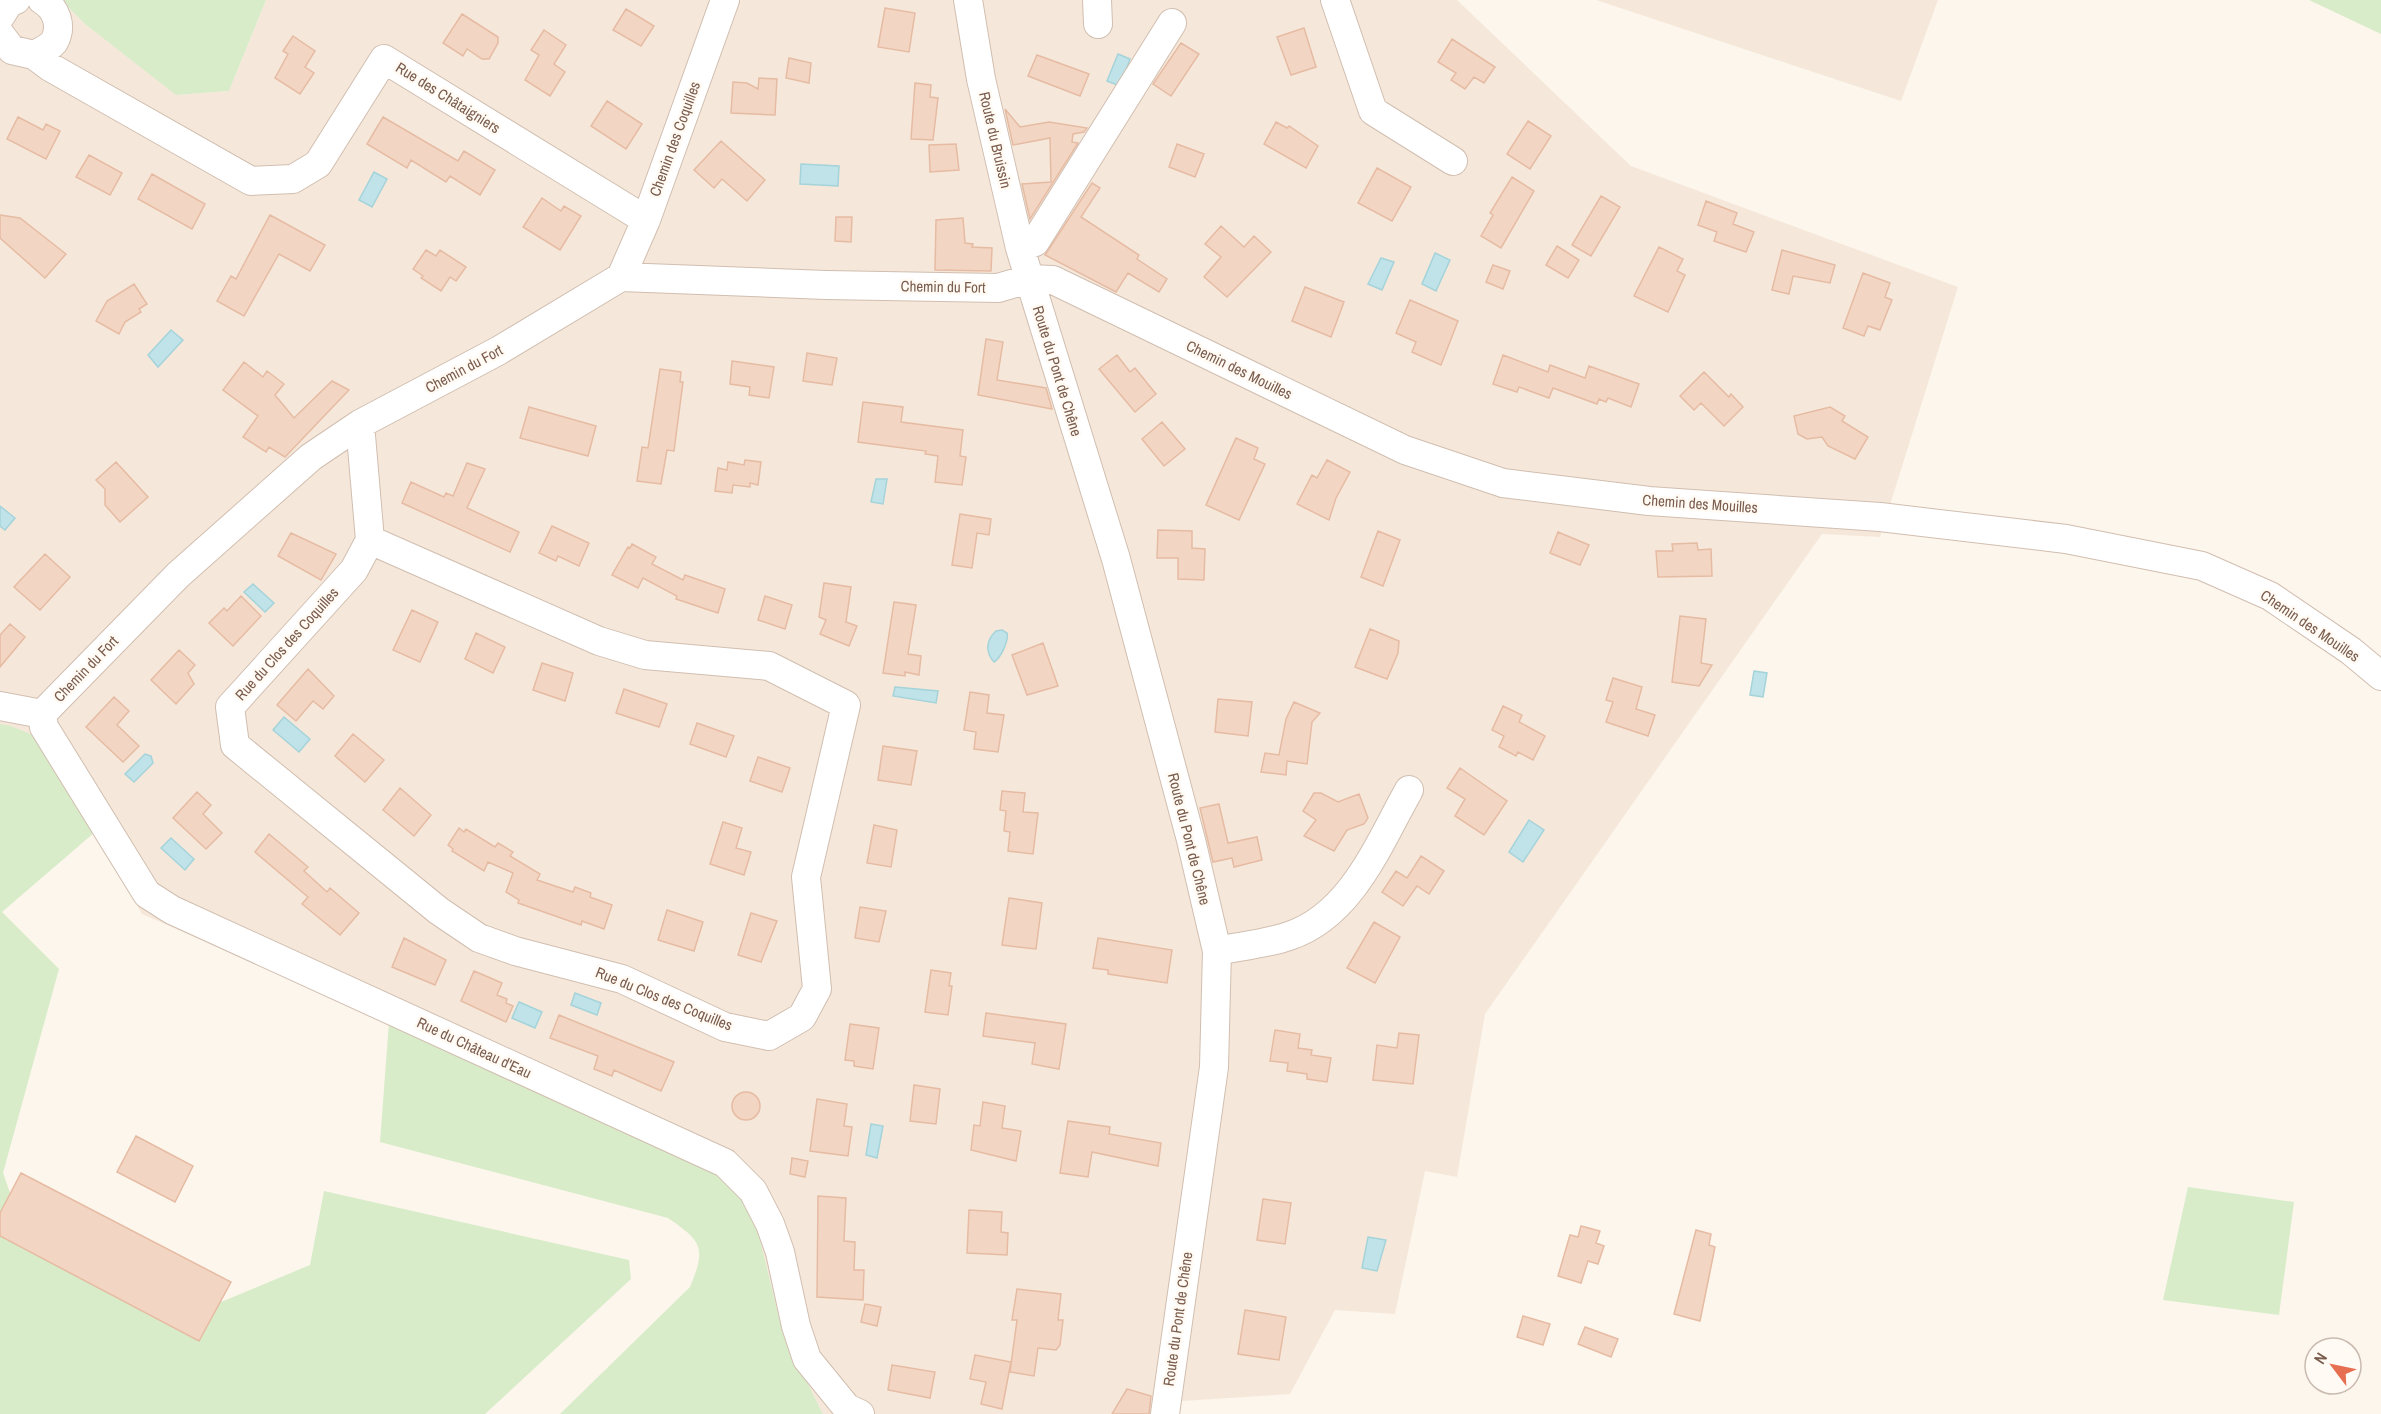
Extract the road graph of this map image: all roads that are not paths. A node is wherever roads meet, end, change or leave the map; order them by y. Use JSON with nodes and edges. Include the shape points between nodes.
{"nodes":[{"id":1,"x":16,"y":0,"type":"edge"},
{"id":2,"x":42,"y":0,"type":"edge"},
{"id":3,"x":725,"y":0,"type":"edge"},
{"id":4,"x":968,"y":0,"type":"edge"},
{"id":5,"x":1335,"y":0,"type":"edge"},
{"id":6,"x":0,"y":17,"type":"edge"},
{"id":7,"x":1172,"y":23,"type":"dead end"},
{"id":8,"x":0,"y":34,"type":"edge"},
{"id":9,"x":34,"y":55,"type":"junction"},
{"id":10,"x":1453,"y":161,"type":"dead end"},
{"id":11,"x":646,"y":220,"type":"junction"},
{"id":12,"x":1020,"y":248,"type":"junction"},
{"id":13,"x":621,"y":277,"type":"junction"},
{"id":14,"x":1029,"y":279,"type":"junction"},
{"id":15,"x":360,"y":424,"type":"junction"},
{"id":16,"x":370,"y":540,"type":"junction"},
{"id":17,"x":2381,"y":676,"type":"edge"},
{"id":18,"x":0,"y":706,"type":"edge"},
{"id":19,"x":42,"y":714,"type":"junction"},
{"id":20,"x":1409,"y":790,"type":"dead end"},
{"id":21,"x":1217,"y":951,"type":"junction"},
{"id":22,"x":860,"y":1414,"type":"edge"},
{"id":23,"x":1165,"y":1414,"type":"edge"}],
"edges":[{"from":1,"to":6,"type":"street","via":[[9,3]]},
{"from":2,"to":9,"type":"street","via":[[57,16],[58,29],[53,44]]},
{"from":3,"to":11,"type":"street","name":"Chemin des Coquilles"},
{"from":4,"to":12,"type":"street","name":"Route du Bruissin","via":[[981,79]]},
{"from":5,"to":10,"type":"street","via":[[1373,111]]},
{"from":7,"to":12,"type":"street","via":[[1035,242]]},
{"from":8,"to":9,"type":"street","name":"Rue des Châtaigniers","via":[[12,50]]},
{"from":9,"to":11,"type":"street","name":"Rue des Châtaigniers","via":[[251,181],[293,179],[318,164],[384,59]]},
{"from":11,"to":13,"type":"street","name":"Chemin des Coquilles"},
{"from":12,"to":14,"type":"street","name":"Route du Bruissin"},
{"from":13,"to":14,"type":"street","name":"Chemin du Fort","via":[[998,288]]},
{"from":13,"to":15,"type":"street","name":"Chemin du Fort","via":[[498,351]]},
{"from":14,"to":17,"type":"street","name":"Chemin des Mouilles","via":[[1053,280],[1405,450],[1503,483],[1649,501],[1880,517],[2066,539],[2202,566],[2270,596]]},
{"from":14,"to":21,"type":"street","name":"Route du Pont de Chêne","via":[[1116,559]]},
{"from":15,"to":16,"type":"street"},
{"from":15,"to":19,"type":"street","name":"Chemin du Fort","via":[[311,457],[178,575]]},
{"from":16,"to":16,"type":"street","name":"Rue du Clos des Coquilles","via":[[354,570],[231,707],[235,745],[439,911],[479,938],[622,979],[725,1027],[769,1036],[802,1017],[817,989],[806,877],[846,705],[769,666],[645,655],[599,641]]},
{"from":18,"to":19,"type":"street","name":"Chemin du Fort"},
{"from":19,"to":22,"type":"street","name":"Rue du Château d'Eau","via":[[44,727],[147,894],[172,910],[726,1163],[753,1191],[770,1224],[807,1359],[847,1408]]},
{"from":20,"to":21,"type":"street","via":[[1352,890],[1325,917],[1290,936]]},
{"from":21,"to":23,"type":"street","name":"Route du Pont de Chêne","via":[[1214,1067]]}]}
